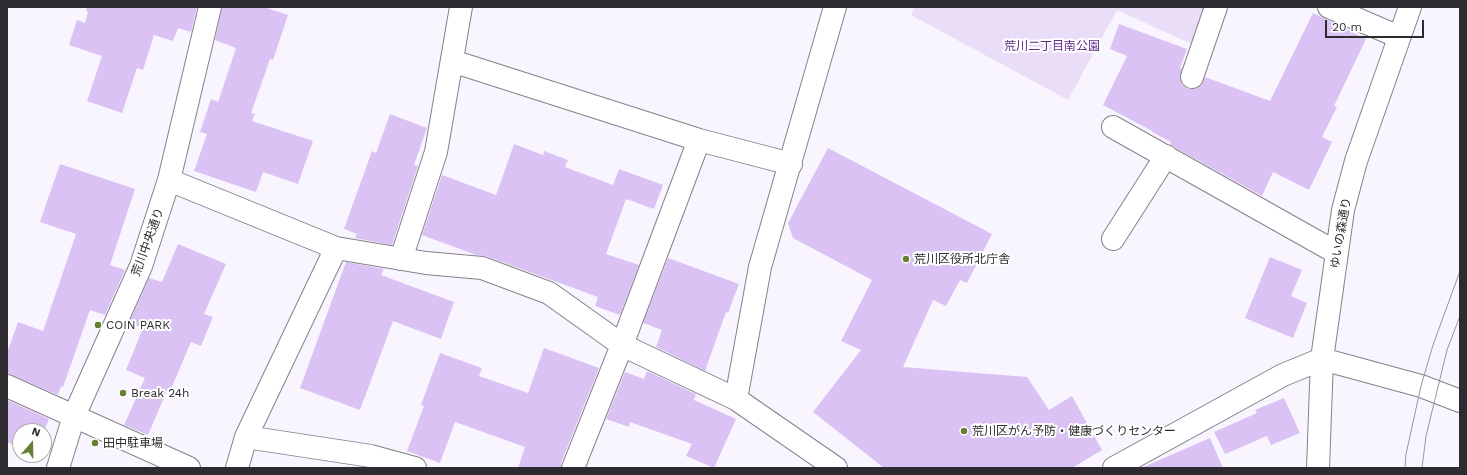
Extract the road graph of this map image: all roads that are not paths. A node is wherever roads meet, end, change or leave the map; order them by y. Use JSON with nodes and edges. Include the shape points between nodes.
{"nodes":[{"id":1,"x":210,"y":7,"type":"edge"},
{"id":2,"x":461,"y":7,"type":"edge"},
{"id":3,"x":835,"y":7,"type":"edge"},
{"id":4,"x":1216,"y":7,"type":"edge"},
{"id":5,"x":1329,"y":7,"type":"edge"},
{"id":6,"x":1410,"y":7,"type":"edge"},
{"id":7,"x":1399,"y":37,"type":"junction"},
{"id":8,"x":452,"y":61,"type":"junction"},
{"id":9,"x":1192,"y":77,"type":"dead end"},
{"id":10,"x":1113,"y":127,"type":"dead end"},
{"id":11,"x":699,"y":140,"type":"junction"},
{"id":12,"x":1166,"y":156,"type":"junction"},
{"id":13,"x":791,"y":164,"type":"junction"},
{"id":14,"x":170,"y":180,"type":"junction"},
{"id":15,"x":1113,"y":239,"type":"dead end"},
{"id":16,"x":336,"y":248,"type":"junction"},
{"id":17,"x":1337,"y":253,"type":"junction"},
{"id":18,"x":401,"y":259,"type":"junction"},
{"id":19,"x":622,"y":345,"type":"junction"},
{"id":20,"x":1322,"y":359,"type":"junction"},
{"id":21,"x":7,"y":386,"type":"edge"},
{"id":22,"x":736,"y":399,"type":"junction"},
{"id":23,"x":1460,"y":401,"type":"edge"},
{"id":24,"x":74,"y":416,"type":"junction"},
{"id":25,"x":246,"y":437,"type":"junction"},
{"id":26,"x":58,"y":468,"type":"edge"},
{"id":27,"x":189,"y":468,"type":"edge"},
{"id":28,"x":237,"y":468,"type":"edge"},
{"id":29,"x":416,"y":468,"type":"edge"},
{"id":30,"x":573,"y":468,"type":"edge"},
{"id":31,"x":836,"y":468,"type":"edge"},
{"id":32,"x":1114,"y":468,"type":"edge"},
{"id":33,"x":1318,"y":468,"type":"edge"}],
"edges":[{"from":1,"to":14,"type":"street","name":"荒川中央通り"},
{"from":2,"to":8,"type":"street"},
{"from":3,"to":13,"type":"street"},
{"from":4,"to":9,"type":"street"},
{"from":5,"to":7,"type":"street"},
{"from":6,"to":7,"type":"street","name":"ゆいの森通り"},
{"from":7,"to":17,"type":"street","name":"ゆいの森通り","via":[[1356,161],[1343,210]]},
{"from":8,"to":11,"type":"street"},
{"from":8,"to":18,"type":"street","via":[[436,152]]},
{"from":10,"to":12,"type":"street"},
{"from":11,"to":13,"type":"street"},
{"from":11,"to":19,"type":"street"},
{"from":12,"to":15,"type":"street"},
{"from":12,"to":17,"type":"street"},
{"from":13,"to":22,"type":"street","via":[[760,267]]},
{"from":14,"to":16,"type":"street"},
{"from":14,"to":24,"type":"street","name":"荒川中央通り","via":[[141,266]]},
{"from":16,"to":18,"type":"street"},
{"from":16,"to":25,"type":"street"},
{"from":17,"to":20,"type":"street","name":"ゆいの森通り"},
{"from":18,"to":19,"type":"street","via":[[482,268],[542,290]]},
{"from":19,"to":22,"type":"street"},
{"from":19,"to":30,"type":"street"},
{"from":20,"to":23,"type":"street","via":[[1421,386]]},
{"from":20,"to":32,"type":"street","via":[[1283,375]]},
{"from":20,"to":33,"type":"street","name":"ゆいの森通り"},
{"from":21,"to":24,"type":"street"},
{"from":22,"to":31,"type":"street"},
{"from":24,"to":26,"type":"street","name":"荒川中央通り"},
{"from":24,"to":27,"type":"street"},
{"from":25,"to":28,"type":"street"},
{"from":25,"to":29,"type":"street","via":[[371,456]]}]}
